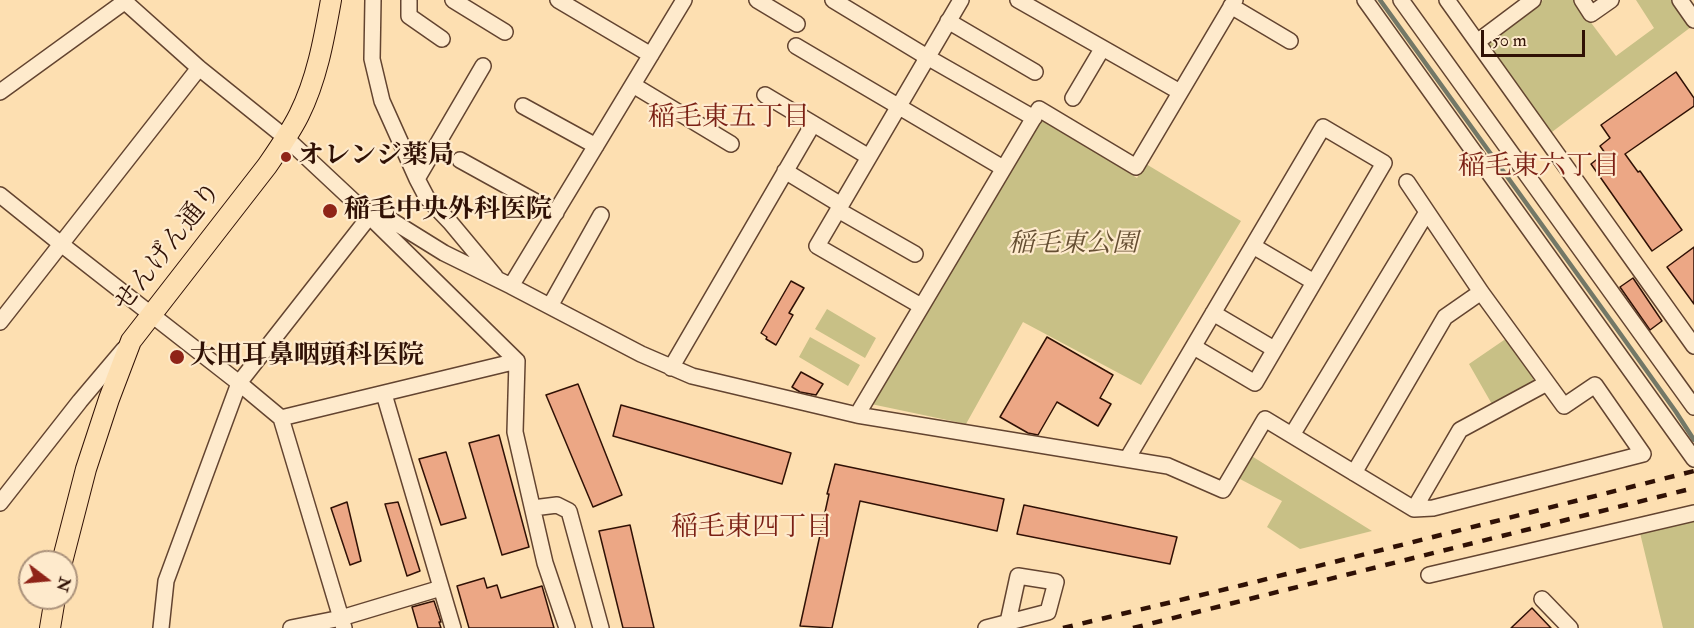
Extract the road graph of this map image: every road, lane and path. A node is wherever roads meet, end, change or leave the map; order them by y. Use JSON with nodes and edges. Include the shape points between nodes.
{"nodes":[{"id":1,"x":331,"y":0,"type":"edge"},
{"id":2,"x":373,"y":0,"type":"edge"},
{"id":3,"x":408,"y":0,"type":"edge"},
{"id":4,"x":453,"y":0,"type":"edge"},
{"id":5,"x":558,"y":0,"type":"edge"},
{"id":6,"x":684,"y":0,"type":"edge"},
{"id":7,"x":757,"y":0,"type":"edge"},
{"id":8,"x":832,"y":0,"type":"edge"},
{"id":9,"x":961,"y":0,"type":"edge"},
{"id":10,"x":1018,"y":0,"type":"edge"},
{"id":11,"x":1365,"y":0,"type":"edge"},
{"id":12,"x":1401,"y":0,"type":"edge"},
{"id":13,"x":1447,"y":0,"type":"edge"},
{"id":14,"x":1533,"y":0,"type":"edge"},
{"id":15,"x":1582,"y":0,"type":"edge"},
{"id":16,"x":1611,"y":0,"type":"edge"},
{"id":17,"x":1680,"y":0,"type":"edge"},
{"id":18,"x":125,"y":1,"type":"edge"},
{"id":19,"x":1233,"y":3,"type":"edge"},
{"id":20,"x":851,"y":5,"type":"edge"},
{"id":21,"x":1694,"y":20,"type":"edge"},
{"id":22,"x":948,"y":21,"type":"junction"},
{"id":23,"x":796,"y":24,"type":"dead end"},
{"id":24,"x":505,"y":32,"type":"dead end"},
{"id":25,"x":442,"y":39,"type":"dead end"},
{"id":26,"x":1290,"y":41,"type":"dead end"},
{"id":27,"x":1477,"y":42,"type":"junction"},
{"id":28,"x":796,"y":46,"type":"dead end"},
{"id":29,"x":1102,"y":49,"type":"junction"},
{"id":30,"x":651,"y":55,"type":"junction"},
{"id":31,"x":927,"y":57,"type":"junction"},
{"id":32,"x":483,"y":66,"type":"dead end"},
{"id":33,"x":199,"y":68,"type":"junction"},
{"id":34,"x":1035,"y":72,"type":"dead end"},
{"id":35,"x":633,"y":85,"type":"junction"},
{"id":36,"x":0,"y":92,"type":"edge"},
{"id":37,"x":1180,"y":92,"type":"junction"},
{"id":38,"x":765,"y":94,"type":"dead end"},
{"id":39,"x":1073,"y":98,"type":"dead end"},
{"id":40,"x":523,"y":106,"type":"dead end"},
{"id":41,"x":898,"y":107,"type":"junction"},
{"id":42,"x":1034,"y":118,"type":"junction"},
{"id":43,"x":813,"y":124,"type":"junction"},
{"id":44,"x":286,"y":138,"type":"junction"},
{"id":45,"x":731,"y":144,"type":"dead end"},
{"id":46,"x":596,"y":146,"type":"junction"},
{"id":47,"x":869,"y":158,"type":"junction"},
{"id":48,"x":460,"y":160,"type":"dead end"},
{"id":49,"x":1003,"y":168,"type":"junction"},
{"id":50,"x":785,"y":171,"type":"junction"},
{"id":51,"x":417,"y":179,"type":"junction"},
{"id":52,"x":1407,"y":182,"type":"dead end"},
{"id":53,"x":0,"y":195,"type":"edge"},
{"id":54,"x":840,"y":207,"type":"junction"},
{"id":55,"x":1426,"y":212,"type":"junction"},
{"id":56,"x":556,"y":213,"type":"junction"},
{"id":57,"x":366,"y":214,"type":"junction"},
{"id":58,"x":601,"y":215,"type":"dead end"},
{"id":59,"x":61,"y":244,"type":"junction"},
{"id":60,"x":1253,"y":246,"type":"junction"},
{"id":61,"x":915,"y":254,"type":"dead end"},
{"id":62,"x":1314,"y":282,"type":"junction"},
{"id":63,"x":505,"y":283,"type":"junction"},
{"id":64,"x":1481,"y":292,"type":"junction"},
{"id":65,"x":550,"y":306,"type":"junction"},
{"id":66,"x":921,"y":306,"type":"junction"},
{"id":67,"x":1213,"y":313,"type":"junction"},
{"id":68,"x":151,"y":315,"type":"junction"},
{"id":69,"x":0,"y":322,"type":"edge"},
{"id":70,"x":131,"y":342,"type":"junction"},
{"id":71,"x":1694,"y":346,"type":"edge"},
{"id":72,"x":1194,"y":347,"type":"junction"},
{"id":73,"x":1274,"y":349,"type":"junction"},
{"id":74,"x":517,"y":361,"type":"junction"},
{"id":75,"x":670,"y":368,"type":"junction"},
{"id":76,"x":239,"y":383,"type":"junction"},
{"id":77,"x":1547,"y":384,"type":"junction"},
{"id":78,"x":384,"y":394,"type":"junction"},
{"id":79,"x":1694,"y":407,"type":"edge"},
{"id":80,"x":857,"y":414,"type":"junction"},
{"id":81,"x":281,"y":418,"type":"junction"},
{"id":82,"x":1292,"y":435,"type":"junction"},
{"id":83,"x":1127,"y":459,"type":"junction"},
{"id":84,"x":1694,"y":459,"type":"edge"},
{"id":85,"x":1354,"y":473,"type":"junction"},
{"id":86,"x":0,"y":503,"type":"edge"},
{"id":87,"x":533,"y":508,"type":"junction"},
{"id":88,"x":1414,"y":509,"type":"junction"},
{"id":89,"x":1694,"y":513,"type":"edge"},
{"id":90,"x":65,"y":550,"type":"edge"},
{"id":91,"x":1429,"y":575,"type":"dead end"},
{"id":92,"x":441,"y":588,"type":"junction"},
{"id":93,"x":1542,"y":599,"type":"dead end"},
{"id":94,"x":53,"y":610,"type":"edge"},
{"id":95,"x":1008,"y":622,"type":"dead end"},
{"id":96,"x":343,"y":623,"type":"edge"},
{"id":97,"x":50,"y":628,"type":"edge"},
{"id":98,"x":161,"y":628,"type":"edge"},
{"id":99,"x":291,"y":628,"type":"edge"},
{"id":100,"x":453,"y":628,"type":"edge"},
{"id":101,"x":567,"y":628,"type":"edge"},
{"id":102,"x":601,"y":628,"type":"edge"},
{"id":103,"x":986,"y":628,"type":"edge"},
{"id":104,"x":1570,"y":628,"type":"edge"}],
"edges":[{"from":1,"to":44,"type":"main road","name":"せんげん通り","via":[[316,71]]},
{"from":2,"to":51,"type":"street","via":[[372,59],[382,101]]},
{"from":3,"to":25,"type":"street","via":[[408,16]]},
{"from":4,"to":24,"type":"street"},
{"from":5,"to":30,"type":"street"},
{"from":6,"to":30,"type":"street"},
{"from":7,"to":23,"type":"street"},
{"from":8,"to":20,"type":"street"},
{"from":9,"to":22,"type":"street"},
{"from":10,"to":29,"type":"street"},
{"from":11,"to":84,"type":"street"},
{"from":12,"to":79,"type":"street"},
{"from":13,"to":27,"type":"street"},
{"from":14,"to":27,"type":"street"},
{"from":15,"to":16,"type":"street","via":[[1591,14]]},
{"from":17,"to":21,"type":"street"},
{"from":18,"to":33,"type":"street"},
{"from":18,"to":36,"type":"street"},
{"from":19,"to":26,"type":"street"},
{"from":19,"to":37,"type":"street"},
{"from":20,"to":31,"type":"street"},
{"from":22,"to":31,"type":"street"},
{"from":22,"to":34,"type":"street"},
{"from":27,"to":71,"type":"street"},
{"from":28,"to":41,"type":"street"},
{"from":29,"to":37,"type":"street"},
{"from":29,"to":39,"type":"street"},
{"from":30,"to":35,"type":"street"},
{"from":31,"to":41,"type":"street"},
{"from":31,"to":42,"type":"street"},
{"from":32,"to":51,"type":"street"},
{"from":33,"to":44,"type":"street"},
{"from":33,"to":59,"type":"street"},
{"from":35,"to":45,"type":"street"},
{"from":35,"to":46,"type":"street"},
{"from":37,"to":42,"type":"street","via":[[1136,167],[1039,109]]},
{"from":38,"to":43,"type":"street"},
{"from":40,"to":46,"type":"street"},
{"from":41,"to":47,"type":"street"},
{"from":41,"to":49,"type":"street"},
{"from":42,"to":49,"type":"street"},
{"from":43,"to":47,"type":"street"},
{"from":43,"to":50,"type":"street"},
{"from":44,"to":57,"type":"street"},
{"from":44,"to":68,"type":"main road","name":"せんげん通り"},
{"from":46,"to":56,"type":"street"},
{"from":47,"to":54,"type":"street"},
{"from":48,"to":56,"type":"street"},
{"from":49,"to":66,"type":"street"},
{"from":50,"to":54,"type":"street"},
{"from":50,"to":75,"type":"street"},
{"from":51,"to":63,"type":"street","via":[[428,198]]},
{"from":52,"to":55,"type":"street"},
{"from":53,"to":59,"type":"street"},
{"from":54,"to":61,"type":"street"},
{"from":54,"to":66,"type":"street","via":[[818,246]]},
{"from":55,"to":64,"type":"street"},
{"from":55,"to":82,"type":"street"},
{"from":56,"to":63,"type":"street"},
{"from":57,"to":63,"type":"street","via":[[386,217],[444,253]]},
{"from":57,"to":74,"type":"street"},
{"from":57,"to":76,"type":"street"},
{"from":58,"to":65,"type":"street"},
{"from":59,"to":68,"type":"street"},
{"from":59,"to":69,"type":"street"},
{"from":60,"to":62,"type":"street"},
{"from":60,"to":62,"type":"street","via":[[1323,127],[1344,139],[1384,163]]},
{"from":60,"to":67,"type":"street"},
{"from":62,"to":73,"type":"street"},
{"from":63,"to":65,"type":"street"},
{"from":64,"to":77,"type":"street"},
{"from":64,"to":85,"type":"street","via":[[1445,317]]},
{"from":65,"to":75,"type":"street"},
{"from":66,"to":80,"type":"street"},
{"from":67,"to":72,"type":"street"},
{"from":67,"to":73,"type":"street"},
{"from":68,"to":70,"type":"main road","name":"せんげん通り"},
{"from":68,"to":76,"type":"street"},
{"from":70,"to":86,"type":"street","name":"せんげん通り"},
{"from":70,"to":90,"type":"main road","via":[[86,469]]},
{"from":72,"to":73,"type":"street","via":[[1255,383]]},
{"from":72,"to":83,"type":"street"},
{"from":74,"to":78,"type":"street"},
{"from":74,"to":87,"type":"street","via":[[515,432]]},
{"from":75,"to":80,"type":"street"},
{"from":76,"to":81,"type":"street"},
{"from":76,"to":98,"type":"street","via":[[166,581]]},
{"from":77,"to":88,"type":"street","via":[[1460,430]]},
{"from":77,"to":88,"type":"street","via":[[1564,406],[1595,385],[1643,454],[1433,508]]},
{"from":78,"to":81,"type":"street"},
{"from":78,"to":92,"type":"street"},
{"from":80,"to":83,"type":"street"},
{"from":81,"to":96,"type":"street"},
{"from":82,"to":83,"type":"street","via":[[1265,419],[1222,490],[1168,466]]},
{"from":82,"to":85,"type":"street"},
{"from":85,"to":88,"type":"street"},
{"from":87,"to":101,"type":"street","via":[[545,563]]},
{"from":87,"to":102,"type":"street","via":[[557,505],[569,511]]},
{"from":89,"to":91,"type":"street"},
{"from":92,"to":96,"type":"street"},
{"from":92,"to":100,"type":"street"},
{"from":93,"to":104,"type":"street"},
{"from":94,"to":97,"type":"main road"},
{"from":95,"to":103,"type":"street"},
{"from":96,"to":99,"type":"street"}]}
